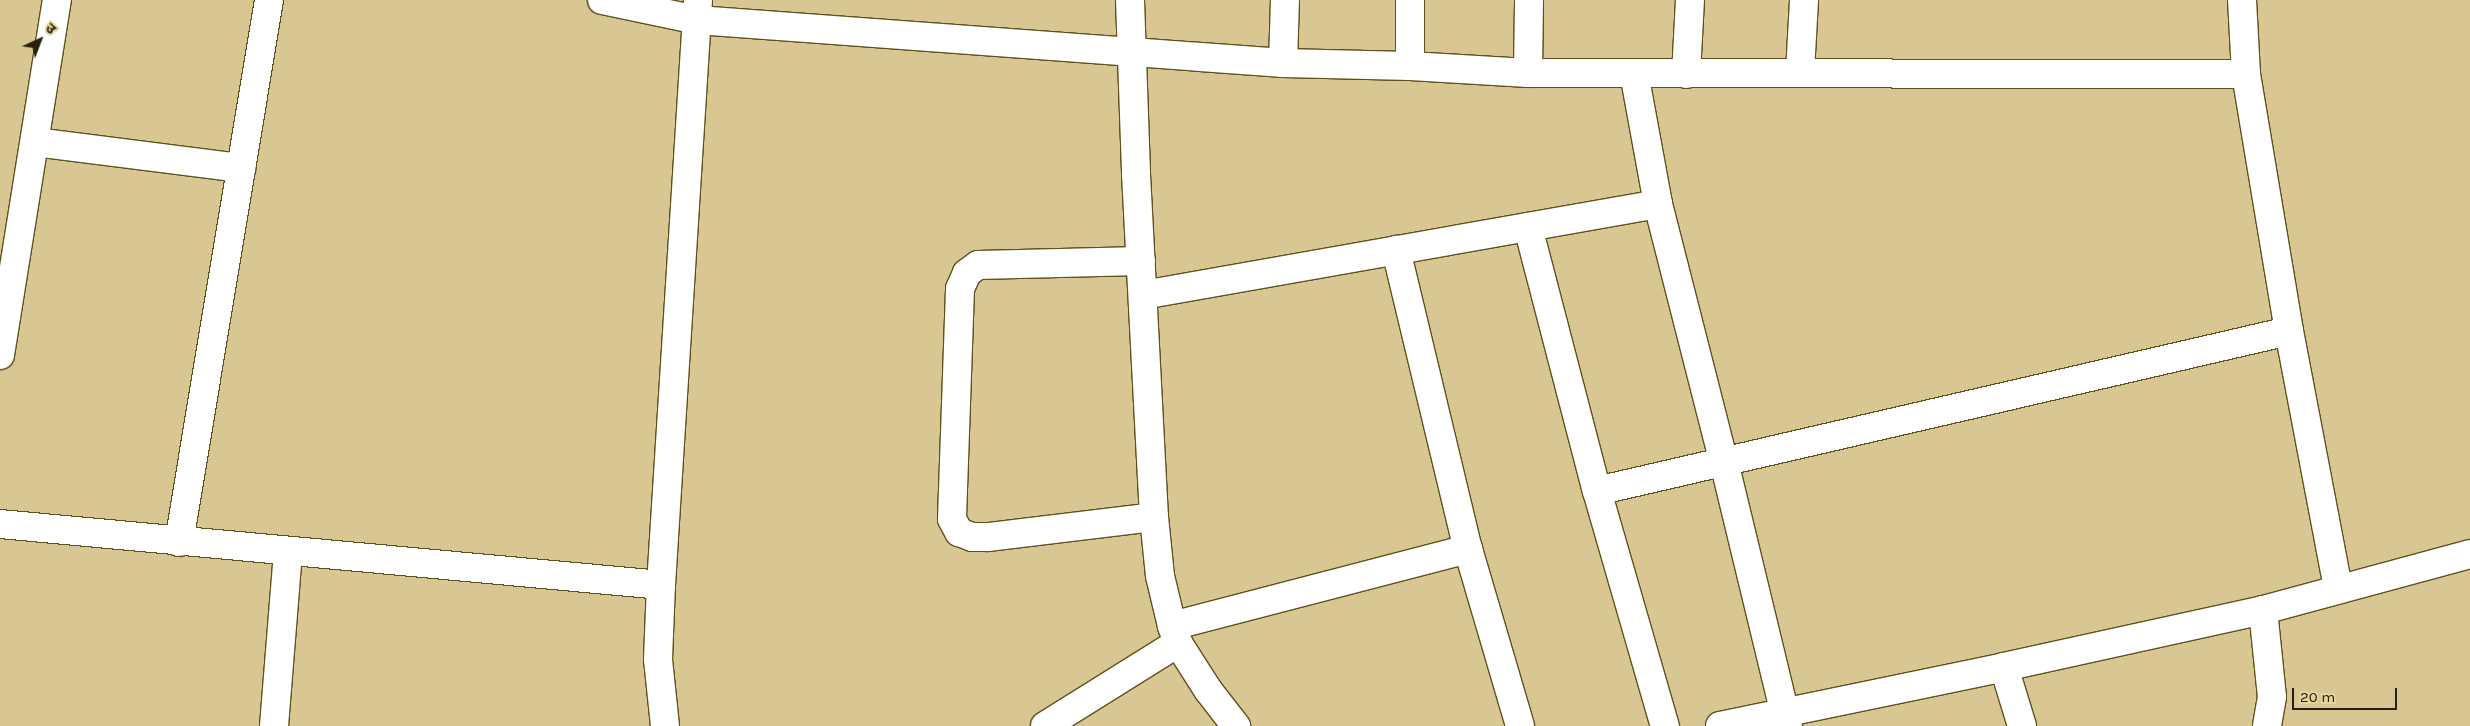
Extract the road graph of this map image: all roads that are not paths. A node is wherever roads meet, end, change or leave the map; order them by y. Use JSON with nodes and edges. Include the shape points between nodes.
{"nodes":[{"id":1,"x":57,"y":0,"type":"edge"},
{"id":2,"x":269,"y":0,"type":"edge"},
{"id":3,"x":602,"y":0,"type":"edge"},
{"id":4,"x":1130,"y":0,"type":"edge"},
{"id":5,"x":1285,"y":0,"type":"edge"},
{"id":6,"x":1410,"y":0,"type":"edge"},
{"id":7,"x":1528,"y":0,"type":"edge"},
{"id":8,"x":1690,"y":0,"type":"edge"},
{"id":9,"x":1804,"y":0,"type":"edge"},
{"id":10,"x":2242,"y":0,"type":"edge"},
{"id":11,"x":697,"y":10,"type":"edge"},
{"id":12,"x":1133,"y":51,"type":"junction"},
{"id":13,"x":1283,"y":63,"type":"junction"},
{"id":14,"x":1410,"y":66,"type":"junction"},
{"id":15,"x":1800,"y":72,"type":"junction"},
{"id":16,"x":1528,"y":73,"type":"junction"},
{"id":17,"x":1634,"y":73,"type":"junction"},
{"id":18,"x":1686,"y":74,"type":"junction"},
{"id":19,"x":2246,"y":74,"type":"junction"},
{"id":20,"x":34,"y":142,"type":"junction"},
{"id":21,"x":241,"y":168,"type":"junction"},
{"id":22,"x":1658,"y":204,"type":"junction"},
{"id":23,"x":1528,"y":227,"type":"junction"},
{"id":24,"x":1396,"y":250,"type":"junction"},
{"id":25,"x":1141,"y":262,"type":"junction"},
{"id":26,"x":1143,"y":295,"type":"junction"},
{"id":27,"x":2289,"y":331,"type":"junction"},
{"id":28,"x":0,"y":355,"type":"edge"},
{"id":29,"x":1724,"y":462,"type":"junction"},
{"id":30,"x":1597,"y":491,"type":"junction"},
{"id":31,"x":1154,"y":517,"type":"junction"},
{"id":32,"x":0,"y":524,"type":"edge"},
{"id":33,"x":179,"y":542,"type":"junction"},
{"id":34,"x":1468,"y":549,"type":"junction"},
{"id":35,"x":288,"y":552,"type":"junction"},
{"id":36,"x":2470,"y":554,"type":"edge"},
{"id":37,"x":661,"y":585,"type":"junction"},
{"id":38,"x":2338,"y":589,"type":"junction"},
{"id":39,"x":2263,"y":610,"type":"junction"},
{"id":40,"x":1175,"y":634,"type":"junction"},
{"id":41,"x":2004,"y":667,"type":"junction"},
{"id":42,"x":1786,"y":719,"type":"edge"},
{"id":43,"x":274,"y":726,"type":"edge"},
{"id":44,"x":664,"y":726,"type":"edge"},
{"id":45,"x":1045,"y":726,"type":"edge"},
{"id":46,"x":1236,"y":726,"type":"edge"},
{"id":47,"x":1520,"y":726,"type":"edge"},
{"id":48,"x":1665,"y":726,"type":"edge"},
{"id":49,"x":1720,"y":726,"type":"edge"},
{"id":50,"x":2022,"y":726,"type":"edge"},
{"id":51,"x":2267,"y":726,"type":"edge"}],
"edges":[{"from":1,"to":20,"type":"street"},
{"from":2,"to":21,"type":"street"},
{"from":3,"to":11,"type":"street"},
{"from":4,"to":12,"type":"street"},
{"from":5,"to":13,"type":"street"},
{"from":6,"to":14,"type":"street"},
{"from":7,"to":16,"type":"street"},
{"from":8,"to":18,"type":"street"},
{"from":9,"to":15,"type":"street"},
{"from":10,"to":19,"type":"street"},
{"from":11,"to":12,"type":"street"},
{"from":11,"to":37,"type":"street"},
{"from":12,"to":13,"type":"street"},
{"from":12,"to":25,"type":"street"},
{"from":13,"to":14,"type":"street"},
{"from":14,"to":16,"type":"street"},
{"from":15,"to":18,"type":"street"},
{"from":15,"to":19,"type":"street"},
{"from":16,"to":17,"type":"street"},
{"from":17,"to":18,"type":"street"},
{"from":17,"to":22,"type":"street"},
{"from":19,"to":27,"type":"street"},
{"from":20,"to":21,"type":"street"},
{"from":20,"to":28,"type":"street"},
{"from":21,"to":33,"type":"street"},
{"from":22,"to":23,"type":"street"},
{"from":22,"to":29,"type":"street"},
{"from":23,"to":24,"type":"street"},
{"from":23,"to":30,"type":"street"},
{"from":24,"to":26,"type":"street"},
{"from":24,"to":34,"type":"street"},
{"from":25,"to":26,"type":"street"},
{"from":25,"to":31,"type":"street","via":[[978,265],[967,273],[960,289],[952,518],[959,532],[972,537],[989,537]]},
{"from":26,"to":31,"type":"street"},
{"from":27,"to":29,"type":"street"},
{"from":27,"to":38,"type":"street"},
{"from":29,"to":30,"type":"street"},
{"from":29,"to":42,"type":"street"},
{"from":30,"to":48,"type":"street"},
{"from":31,"to":40,"type":"street","via":[[1160,576]]},
{"from":32,"to":33,"type":"street"},
{"from":33,"to":35,"type":"street"},
{"from":34,"to":40,"type":"street"},
{"from":34,"to":47,"type":"street"},
{"from":35,"to":37,"type":"street"},
{"from":35,"to":43,"type":"street"},
{"from":36,"to":38,"type":"street"},
{"from":37,"to":44,"type":"street","via":[[658,658]]},
{"from":38,"to":39,"type":"street"},
{"from":39,"to":41,"type":"street"},
{"from":39,"to":51,"type":"street","via":[[2272,696]]},
{"from":40,"to":45,"type":"street"},
{"from":40,"to":46,"type":"street","via":[[1208,690]]},
{"from":41,"to":42,"type":"street"},
{"from":41,"to":50,"type":"street"},
{"from":42,"to":49,"type":"street"}]}
